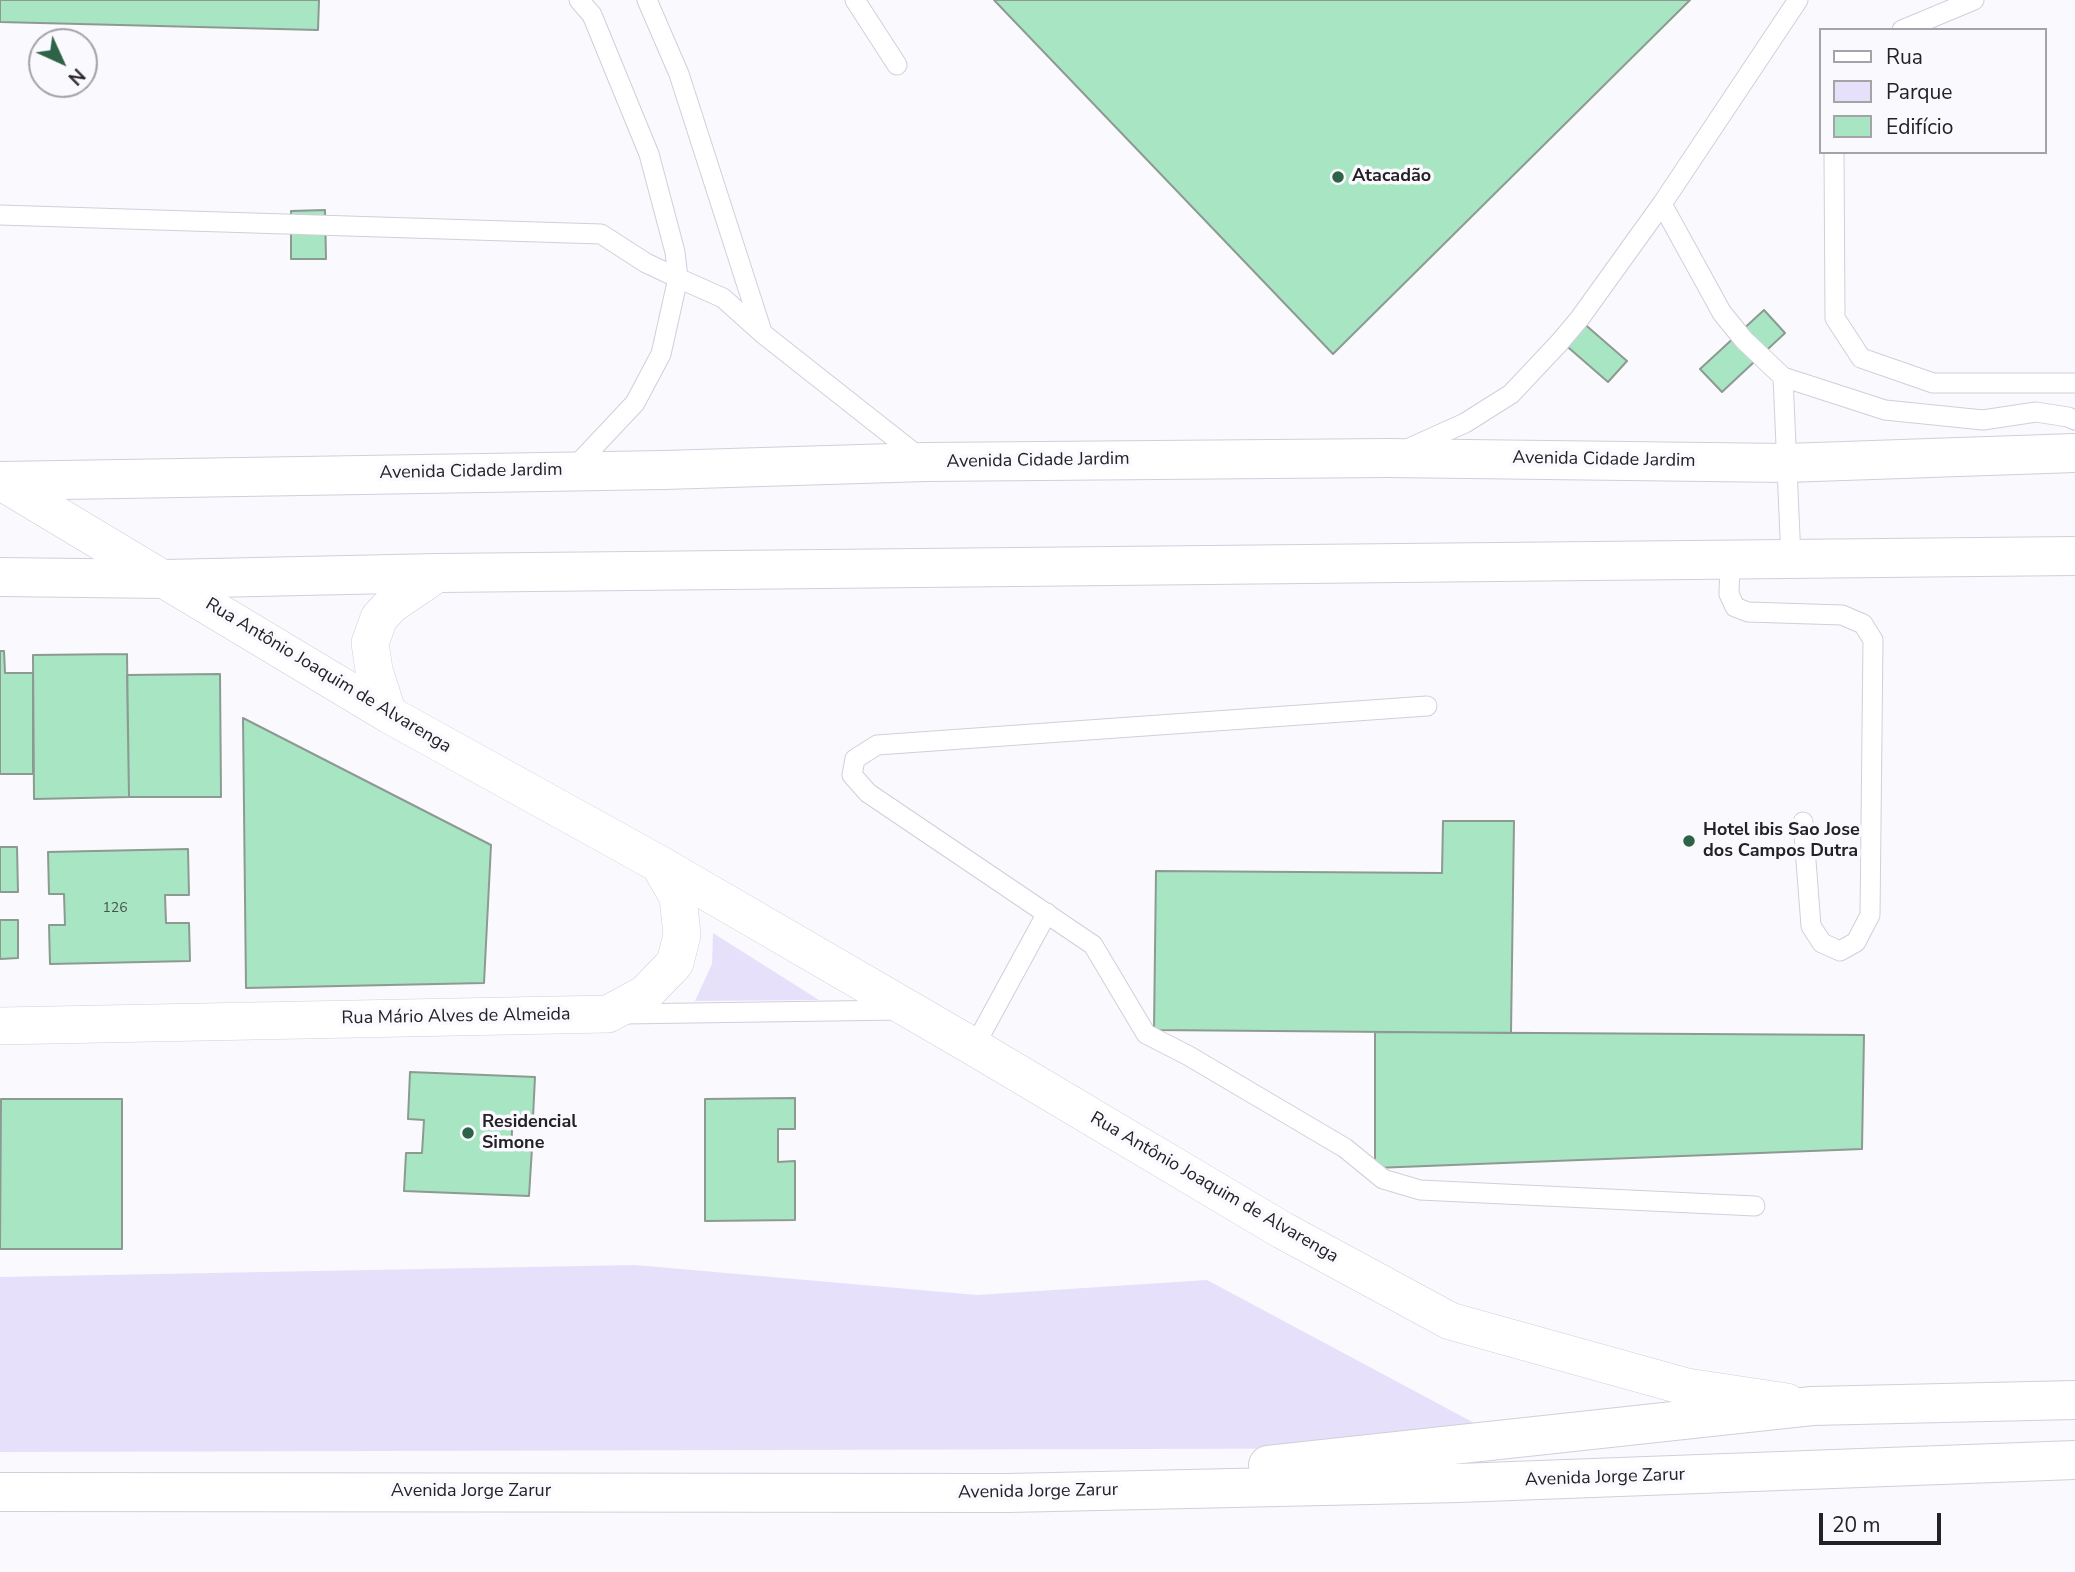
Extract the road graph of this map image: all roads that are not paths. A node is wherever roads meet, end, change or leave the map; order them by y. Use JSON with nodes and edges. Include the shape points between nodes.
{"nodes":[{"id":1,"x":579,"y":0,"type":"edge"},
{"id":2,"x":647,"y":0,"type":"edge"},
{"id":3,"x":855,"y":0,"type":"edge"},
{"id":4,"x":1798,"y":0,"type":"edge"},
{"id":5,"x":1974,"y":0,"type":"edge"},
{"id":6,"x":1907,"y":28,"type":"edge"},
{"id":7,"x":897,"y":65,"type":"dead end"},
{"id":8,"x":1834,"y":154,"type":"edge"},
{"id":9,"x":1662,"y":204,"type":"junction"},
{"id":10,"x":0,"y":215,"type":"edge"},
{"id":11,"x":678,"y":278,"type":"junction"},
{"id":12,"x":762,"y":333,"type":"junction"},
{"id":13,"x":1783,"y":377,"type":"junction"},
{"id":14,"x":2075,"y":383,"type":"edge"},
{"id":15,"x":2075,"y":420,"type":"edge"},
{"id":16,"x":2075,"y":453,"type":"edge"},
{"id":17,"x":1387,"y":458,"type":"junction"},
{"id":18,"x":926,"y":462,"type":"junction"},
{"id":19,"x":1786,"y":463,"type":"junction"},
{"id":20,"x":572,"y":470,"type":"junction"},
{"id":21,"x":0,"y":481,"type":"edge"},
{"id":22,"x":2075,"y":556,"type":"edge"},
{"id":23,"x":1791,"y":559,"type":"junction"},
{"id":24,"x":1730,"y":560,"type":"junction"},
{"id":25,"x":438,"y":573,"type":"junction"},
{"id":26,"x":0,"y":577,"type":"edge"},
{"id":27,"x":165,"y":579,"type":"junction"},
{"id":28,"x":1427,"y":706,"type":"dead end"},
{"id":29,"x":388,"y":714,"type":"junction"},
{"id":30,"x":1803,"y":822,"type":"dead end"},
{"id":31,"x":659,"y":864,"type":"junction"},
{"id":32,"x":1047,"y":913,"type":"junction"},
{"id":33,"x":912,"y":1010,"type":"junction"},
{"id":34,"x":608,"y":1014,"type":"junction"},
{"id":35,"x":0,"y":1026,"type":"edge"},
{"id":36,"x":974,"y":1047,"type":"junction"},
{"id":37,"x":1755,"y":1206,"type":"dead end"},
{"id":38,"x":2075,"y":1400,"type":"edge"},
{"id":39,"x":1812,"y":1406,"type":"junction"},
{"id":40,"x":2075,"y":1460,"type":"edge"},
{"id":41,"x":0,"y":1492,"type":"edge"},
{"id":42,"x":1008,"y":1493,"type":"junction"}],
"edges":[{"from":1,"to":11,"type":"lane","via":[[592,15],[649,154]]},
{"from":2,"to":12,"type":"lane","via":[[679,74]]},
{"from":3,"to":7,"type":"lane"},
{"from":4,"to":9,"type":"lane"},
{"from":5,"to":6,"type":"lane"},
{"from":8,"to":14,"type":"lane","via":[[1835,318],[1861,358],[1933,383]]},
{"from":9,"to":13,"type":"lane","via":[[1722,313]]},
{"from":9,"to":17,"type":"lane","via":[[1580,318],[1511,394],[1465,423]]},
{"from":10,"to":11,"type":"lane","via":[[601,234]]},
{"from":11,"to":12,"type":"lane","via":[[723,298]]},
{"from":11,"to":20,"type":"lane","via":[[660,354],[635,403]]},
{"from":12,"to":18,"type":"lane"},
{"from":13,"to":15,"type":"lane","via":[[1885,410],[1983,420],[2036,412]]},
{"from":13,"to":19,"type":"lane"},
{"from":16,"to":19,"type":"main road","name":"Avenida Cidade Jardim"},
{"from":17,"to":18,"type":"main road","name":"Avenida Cidade Jardim"},
{"from":17,"to":19,"type":"main road","name":"Avenida Cidade Jardim"},
{"from":18,"to":20,"type":"main road","name":"Avenida Cidade Jardim"},
{"from":19,"to":23,"type":"lane"},
{"from":20,"to":21,"type":"main road","name":"Avenida Cidade Jardim"},
{"from":21,"to":27,"type":"street","name":"Rua Antônio Joaquim de Alvarenga"},
{"from":22,"to":23,"type":"main road"},
{"from":23,"to":24,"type":"main road"},
{"from":24,"to":25,"type":"main road"},
{"from":24,"to":30,"type":"lane","via":[[1729,594],[1735,607],[1748,612],[1842,615],[1863,624],[1873,640],[1870,915],[1856,942],[1840,951],[1822,943],[1811,926]]},
{"from":25,"to":27,"type":"main road"},
{"from":25,"to":29,"type":"street","via":[[391,605],[379,618],[370,643]]},
{"from":26,"to":27,"type":"main road"},
{"from":27,"to":29,"type":"street","name":"Rua Antônio Joaquim de Alvarenga"},
{"from":28,"to":32,"type":"lane","via":[[877,745],[855,759],[852,775],[868,793]]},
{"from":29,"to":31,"type":"street","name":"Rua Antônio Joaquim de Alvarenga"},
{"from":31,"to":33,"type":"street","name":"Rua Antônio Joaquim de Alvarenga"},
{"from":31,"to":34,"type":"street","via":[[678,898],[682,935],[675,963],[645,994]]},
{"from":32,"to":36,"type":"lane"},
{"from":32,"to":37,"type":"lane","via":[[1093,944],[1146,1034],[1345,1148],[1383,1179],[1420,1190]]},
{"from":33,"to":34,"type":"lane","name":"Rua Mário Alves de Almeida"},
{"from":33,"to":36,"type":"street","name":"Rua Antônio Joaquim de Alvarenga"},
{"from":34,"to":35,"type":"street","name":"Rua Mário Alves de Almeida"},
{"from":36,"to":39,"type":"street","name":"Rua Antônio Joaquim de Alvarenga","via":[[1282,1230],[1450,1321],[1687,1387]]},
{"from":38,"to":39,"type":"main road"},
{"from":39,"to":42,"type":"main road"},
{"from":40,"to":42,"type":"main road","name":"Avenida Jorge Zarur","via":[[1460,1483]]},
{"from":41,"to":42,"type":"main road","name":"Avenida Jorge Zarur"}]}
